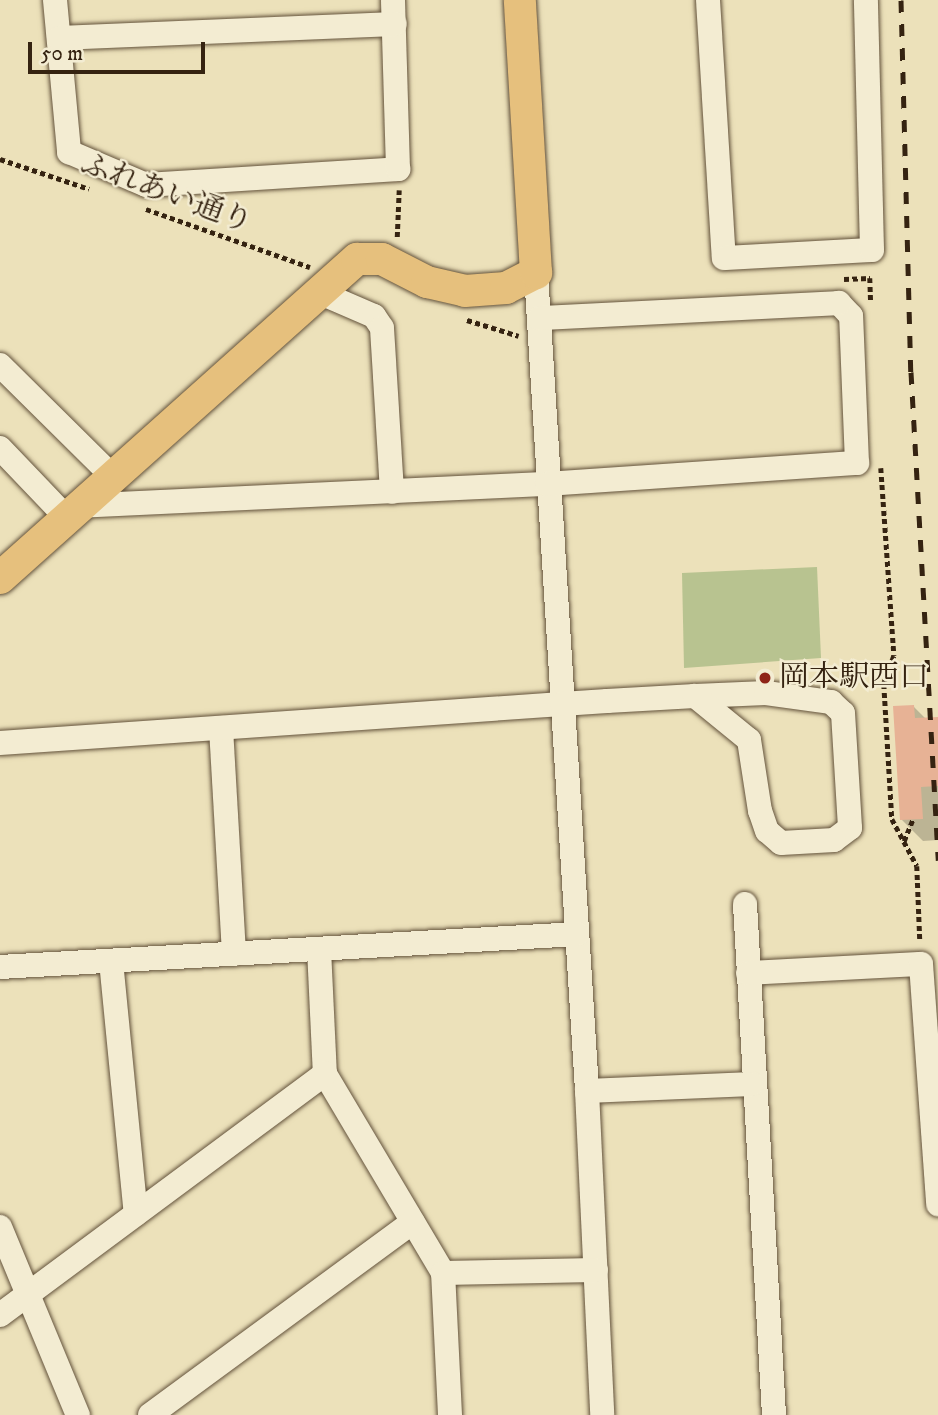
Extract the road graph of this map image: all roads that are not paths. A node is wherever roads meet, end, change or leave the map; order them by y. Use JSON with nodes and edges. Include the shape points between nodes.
{"nodes":[{"id":1,"x":55,"y":0,"type":"edge"},
{"id":2,"x":520,"y":0,"type":"edge"},
{"id":3,"x":708,"y":0,"type":"edge"},
{"id":4,"x":866,"y":0,"type":"edge"},
{"id":5,"x":394,"y":12,"type":"edge"},
{"id":6,"x":59,"y":38,"type":"junction"},
{"id":7,"x":536,"y":273,"type":"junction"},
{"id":8,"x":317,"y":281,"type":"junction"},
{"id":9,"x":539,"y":318,"type":"junction"},
{"id":10,"x":0,"y":365,"type":"edge"},
{"id":11,"x":0,"y":448,"type":"edge"},
{"id":12,"x":111,"y":475,"type":"junction"},
{"id":13,"x":547,"y":484,"type":"junction"},
{"id":14,"x":392,"y":492,"type":"junction"},
{"id":15,"x":71,"y":511,"type":"junction"},
{"id":16,"x":0,"y":578,"type":"edge"},
{"id":17,"x":695,"y":696,"type":"junction"},
{"id":18,"x":562,"y":704,"type":"junction"},
{"id":19,"x":221,"y":728,"type":"junction"},
{"id":20,"x":0,"y":743,"type":"edge"},
{"id":21,"x":745,"y":904,"type":"dead end"},
{"id":22,"x":577,"y":934,"type":"junction"},
{"id":23,"x":319,"y":949,"type":"junction"},
{"id":24,"x":233,"y":954,"type":"junction"},
{"id":25,"x":111,"y":961,"type":"junction"},
{"id":26,"x":0,"y":967,"type":"edge"},
{"id":27,"x":748,"y":973,"type":"junction"},
{"id":28,"x":325,"y":1074,"type":"junction"},
{"id":29,"x":752,"y":1084,"type":"junction"},
{"id":30,"x":587,"y":1091,"type":"junction"},
{"id":31,"x":938,"y":1204,"type":"edge"},
{"id":32,"x":136,"y":1214,"type":"junction"},
{"id":33,"x":413,"y":1222,"type":"junction"},
{"id":34,"x":0,"y":1227,"type":"edge"},
{"id":35,"x":596,"y":1270,"type":"junction"},
{"id":36,"x":443,"y":1273,"type":"junction"},
{"id":37,"x":27,"y":1295,"type":"junction"},
{"id":38,"x":0,"y":1315,"type":"edge"},
{"id":39,"x":78,"y":1415,"type":"edge"},
{"id":40,"x":150,"y":1415,"type":"edge"},
{"id":41,"x":450,"y":1415,"type":"edge"},
{"id":42,"x":602,"y":1415,"type":"edge"},
{"id":43,"x":774,"y":1415,"type":"edge"}],
"edges":[{"from":1,"to":6,"type":"street"},
{"from":2,"to":7,"type":"main road"},
{"from":3,"to":4,"type":"street","via":[[724,258],[872,250]]},
{"from":5,"to":6,"type":"street"},
{"from":5,"to":6,"type":"street","via":[[398,169],[146,184],[69,152]]},
{"from":7,"to":8,"type":"main road","via":[[506,288],[466,290],[427,282],[392,263],[369,257]]},
{"from":7,"to":9,"type":"street"},
{"from":8,"to":12,"type":"main road"},
{"from":8,"to":14,"type":"street","via":[[374,316],[382,328]]},
{"from":9,"to":13,"type":"street"},
{"from":9,"to":13,"type":"street","via":[[830,300],[847,308],[851,316],[857,463]]},
{"from":10,"to":12,"type":"street"},
{"from":11,"to":15,"type":"street"},
{"from":12,"to":15,"type":"main road"},
{"from":13,"to":14,"type":"street"},
{"from":13,"to":18,"type":"street"},
{"from":14,"to":15,"type":"street"},
{"from":15,"to":16,"type":"main road"},
{"from":17,"to":17,"type":"street","via":[[766,693],[838,707],[843,713],[850,828],[834,840],[780,843],[767,831],[760,811],[749,740]]},
{"from":17,"to":18,"type":"street"},
{"from":18,"to":19,"type":"street"},
{"from":18,"to":22,"type":"street"},
{"from":19,"to":20,"type":"street"},
{"from":19,"to":24,"type":"street"},
{"from":21,"to":27,"type":"street"},
{"from":22,"to":23,"type":"street"},
{"from":22,"to":30,"type":"street"},
{"from":23,"to":24,"type":"street"},
{"from":23,"to":28,"type":"street"},
{"from":24,"to":25,"type":"street"},
{"from":25,"to":26,"type":"street"},
{"from":25,"to":32,"type":"street"},
{"from":27,"to":29,"type":"street"},
{"from":27,"to":31,"type":"street","via":[[921,964]]},
{"from":28,"to":32,"type":"street"},
{"from":28,"to":33,"type":"street"},
{"from":29,"to":30,"type":"street"},
{"from":29,"to":43,"type":"street"},
{"from":30,"to":35,"type":"street"},
{"from":32,"to":37,"type":"street"},
{"from":33,"to":36,"type":"street"},
{"from":33,"to":40,"type":"street"},
{"from":34,"to":37,"type":"street"},
{"from":35,"to":36,"type":"street"},
{"from":35,"to":42,"type":"street"},
{"from":36,"to":41,"type":"street"},
{"from":37,"to":38,"type":"street"},
{"from":37,"to":39,"type":"street"}]}
